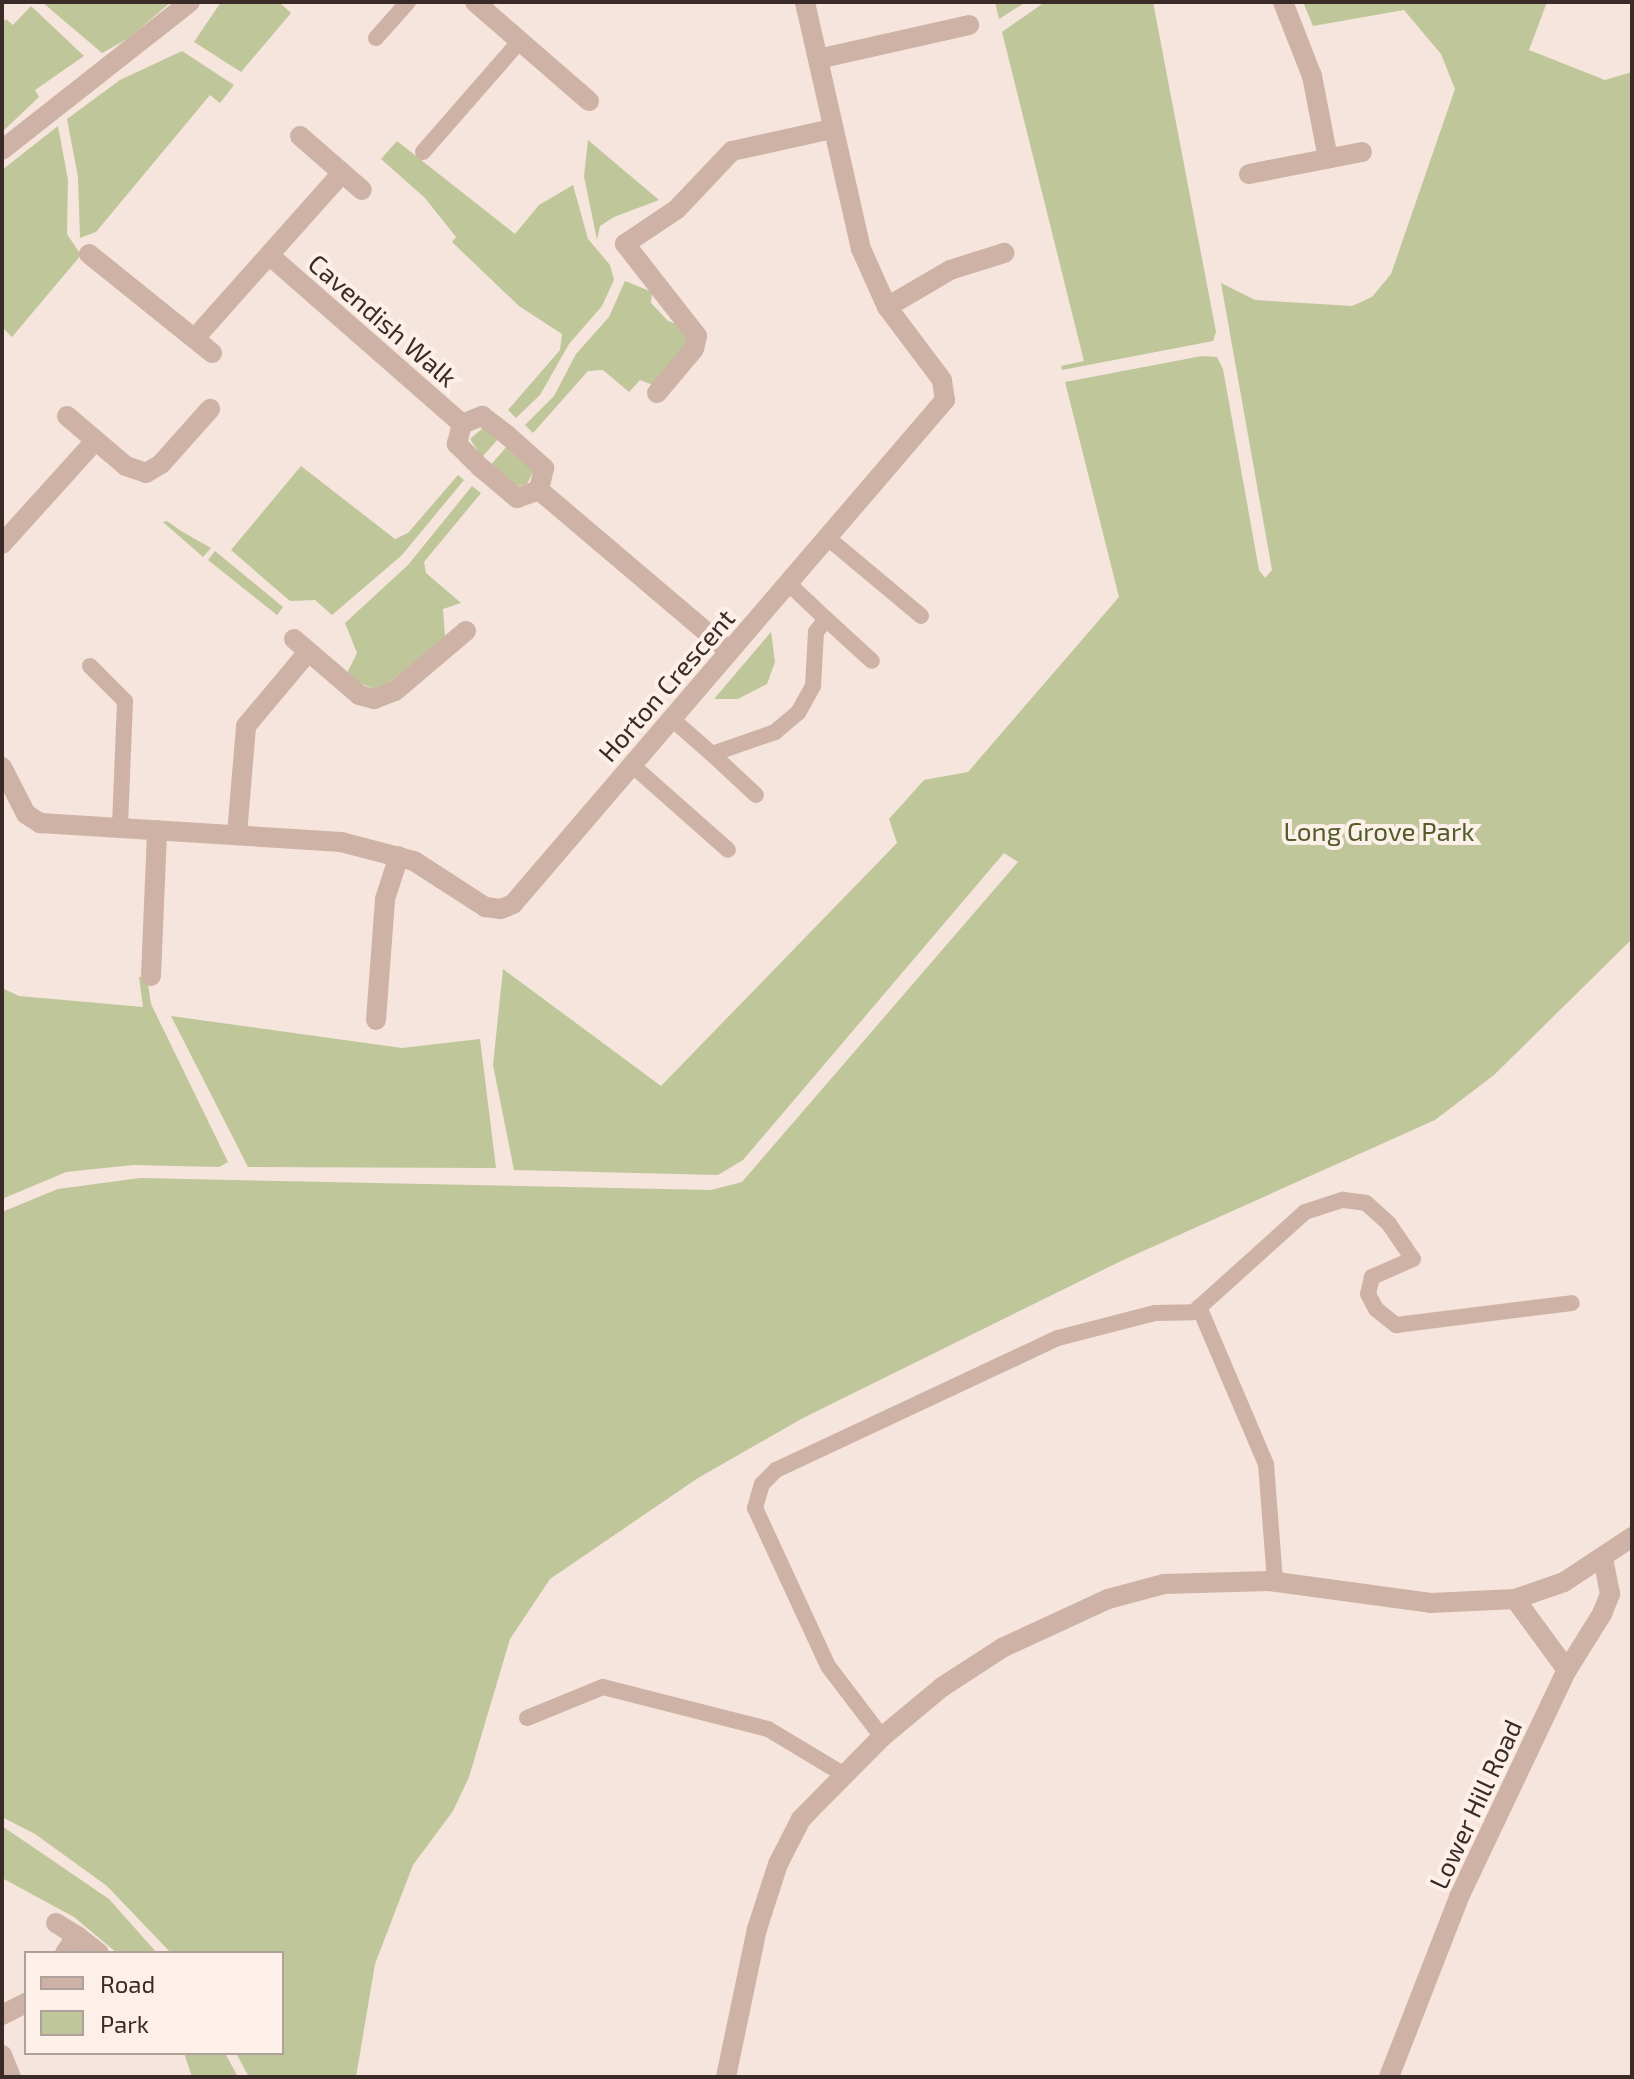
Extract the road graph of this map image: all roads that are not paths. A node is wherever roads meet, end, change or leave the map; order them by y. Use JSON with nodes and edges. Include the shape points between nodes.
{"nodes":[{"id":1,"x":190,"y":2,"type":"edge"},
{"id":2,"x":408,"y":2,"type":"edge"},
{"id":3,"x":805,"y":2,"type":"edge"},
{"id":4,"x":1283,"y":2,"type":"edge"},
{"id":5,"x":483,"y":5,"type":"edge"},
{"id":6,"x":969,"y":25,"type":"dead end"},
{"id":7,"x":376,"y":38,"type":"dead end"},
{"id":8,"x":520,"y":41,"type":"junction"},
{"id":9,"x":818,"y":59,"type":"junction"},
{"id":10,"x":589,"y":101,"type":"dead end"},
{"id":11,"x":832,"y":129,"type":"junction"},
{"id":12,"x":300,"y":136,"type":"dead end"},
{"id":13,"x":2,"y":150,"type":"edge"},
{"id":14,"x":423,"y":152,"type":"dead end"},
{"id":15,"x":1362,"y":152,"type":"dead end"},
{"id":16,"x":1328,"y":158,"type":"junction"},
{"id":17,"x":342,"y":173,"type":"junction"},
{"id":18,"x":1249,"y":174,"type":"dead end"},
{"id":19,"x":362,"y":190,"type":"dead end"},
{"id":20,"x":1004,"y":253,"type":"dead end"},
{"id":21,"x":89,"y":254,"type":"dead end"},
{"id":22,"x":269,"y":255,"type":"junction"},
{"id":23,"x":887,"y":307,"type":"junction"},
{"id":24,"x":195,"y":338,"type":"junction"},
{"id":25,"x":212,"y":353,"type":"dead end"},
{"id":26,"x":657,"y":393,"type":"dead end"},
{"id":27,"x":210,"y":409,"type":"dead end"},
{"id":28,"x":67,"y":416,"type":"dead end"},
{"id":29,"x":462,"y":424,"type":"junction"},
{"id":30,"x":95,"y":441,"type":"junction"},
{"id":31,"x":539,"y":490,"type":"junction"},
{"id":32,"x":829,"y":539,"type":"junction"},
{"id":33,"x":2,"y":544,"type":"edge"},
{"id":34,"x":789,"y":584,"type":"junction"},
{"id":35,"x":921,"y":616,"type":"dead end"},
{"id":36,"x":826,"y":619,"type":"junction"},
{"id":37,"x":466,"y":631,"type":"dead end"},
{"id":38,"x":729,"y":651,"type":"junction"},
{"id":39,"x":872,"y":661,"type":"dead end"},
{"id":40,"x":90,"y":666,"type":"dead end"},
{"id":41,"x":672,"y":719,"type":"junction"},
{"id":42,"x":712,"y":754,"type":"junction"},
{"id":43,"x":632,"y":765,"type":"junction"},
{"id":44,"x":2,"y":767,"type":"edge"},
{"id":45,"x":756,"y":795,"type":"dead end"},
{"id":46,"x":120,"y":828,"type":"junction"},
{"id":47,"x":157,"y":830,"type":"junction"},
{"id":48,"x":237,"y":834,"type":"junction"},
{"id":49,"x":728,"y":850,"type":"dead end"},
{"id":50,"x":399,"y":856,"type":"junction"},
{"id":51,"x":151,"y":976,"type":"dead end"},
{"id":52,"x":376,"y":1020,"type":"dead end"},
{"id":53,"x":1572,"y":1303,"type":"dead end"},
{"id":54,"x":1199,"y":1307,"type":"junction"},
{"id":55,"x":1632,"y":1537,"type":"edge"},
{"id":56,"x":1603,"y":1559,"type":"junction"},
{"id":57,"x":1275,"y":1581,"type":"junction"},
{"id":58,"x":1515,"y":1599,"type":"junction"},
{"id":59,"x":1567,"y":1670,"type":"junction"},
{"id":60,"x":527,"y":1718,"type":"dead end"},
{"id":61,"x":882,"y":1737,"type":"junction"},
{"id":62,"x":843,"y":1774,"type":"junction"},
{"id":63,"x":56,"y":1923,"type":"dead end"},
{"id":64,"x":71,"y":1945,"type":"edge"},
{"id":65,"x":92,"y":1951,"type":"edge"},
{"id":66,"x":24,"y":2004,"type":"edge"},
{"id":67,"x":2,"y":2015,"type":"edge"},
{"id":68,"x":2,"y":2055,"type":"edge"},
{"id":69,"x":11,"y":2077,"type":"edge"},
{"id":70,"x":726,"y":2077,"type":"edge"},
{"id":71,"x":1389,"y":2077,"type":"edge"}],
"edges":[{"from":1,"to":13,"type":"street"},
{"from":2,"to":7,"type":"lane"},
{"from":3,"to":9,"type":"street","name":"Horton Crescent"},
{"from":4,"to":16,"type":"street","via":[[1312,76]]},
{"from":5,"to":8,"type":"street"},
{"from":6,"to":9,"type":"street"},
{"from":8,"to":10,"type":"street"},
{"from":8,"to":14,"type":"lane"},
{"from":9,"to":11,"type":"street","name":"Horton Crescent"},
{"from":11,"to":23,"type":"street","name":"Horton Crescent","via":[[858,241]]},
{"from":11,"to":26,"type":"street","via":[[732,151],[677,209],[620,237],[697,336],[694,349]]},
{"from":12,"to":17,"type":"street"},
{"from":15,"to":16,"type":"street"},
{"from":16,"to":18,"type":"street"},
{"from":17,"to":19,"type":"street"},
{"from":17,"to":22,"type":"street","name":"Cavendish Walk"},
{"from":20,"to":23,"type":"street","via":[[950,270]]},
{"from":21,"to":24,"type":"street"},
{"from":22,"to":24,"type":"street","name":"Cavendish Walk"},
{"from":22,"to":29,"type":"street","name":"Cavendish Walk"},
{"from":23,"to":32,"type":"street","name":"Horton Crescent","via":[[942,380],[945,400]]},
{"from":24,"to":25,"type":"street"},
{"from":27,"to":30,"type":"street","via":[[150,472],[133,471]]},
{"from":28,"to":30,"type":"street"},
{"from":29,"to":31,"type":"street","name":"Cavendish Walk","via":[[482,416],[507,435],[544,468]]},
{"from":29,"to":31,"type":"street","name":"Cavendish Walk","via":[[457,444],[471,459],[517,498]]},
{"from":30,"to":33,"type":"street"},
{"from":31,"to":38,"type":"street"},
{"from":32,"to":34,"type":"street","name":"Horton Crescent"},
{"from":32,"to":35,"type":"lane"},
{"from":34,"to":36,"type":"lane"},
{"from":34,"to":38,"type":"street","name":"Horton Crescent"},
{"from":36,"to":39,"type":"lane"},
{"from":36,"to":42,"type":"lane","via":[[815,637],[813,686],[798,713],[775,732]]},
{"from":37,"to":48,"type":"street","via":[[395,691],[374,699],[359,695],[301,646],[246,726]]},
{"from":38,"to":41,"type":"street","name":"Horton Crescent"},
{"from":40,"to":46,"type":"lane","via":[[125,701]]},
{"from":41,"to":42,"type":"lane"},
{"from":41,"to":43,"type":"street","name":"Horton Crescent"},
{"from":42,"to":45,"type":"lane"},
{"from":43,"to":49,"type":"lane"},
{"from":43,"to":50,"type":"street","name":"Horton Crescent","via":[[507,907],[485,907],[435,872]]},
{"from":44,"to":46,"type":"street","name":"Horton Crescent","via":[[33,820]]},
{"from":46,"to":47,"type":"street","name":"Horton Crescent"},
{"from":47,"to":48,"type":"street","name":"Horton Crescent"},
{"from":47,"to":51,"type":"street"},
{"from":48,"to":50,"type":"street","name":"Horton Crescent","via":[[341,842]]},
{"from":50,"to":52,"type":"street","via":[[385,899]]},
{"from":53,"to":54,"type":"lane","via":[[1396,1325],[1376,1309],[1368,1294],[1372,1277],[1413,1259],[1389,1224],[1366,1203],[1343,1200],[1305,1212]]},
{"from":54,"to":57,"type":"lane","via":[[1266,1464]]},
{"from":54,"to":61,"type":"lane","via":[[1058,1338],[776,1470],[762,1484],[755,1508],[828,1666]]},
{"from":55,"to":56,"type":"street"},
{"from":56,"to":58,"type":"street","via":[[1564,1582]]},
{"from":56,"to":59,"type":"street","name":"Lower Hill Road","via":[[1610,1594]]},
{"from":57,"to":58,"type":"street","via":[[1431,1603]]},
{"from":57,"to":61,"type":"street","via":[[1164,1584],[1108,1599],[1002,1648],[942,1687]]},
{"from":58,"to":59,"type":"street"},
{"from":59,"to":71,"type":"street","name":"Lower Hill Road","via":[[1459,1897]]},
{"from":60,"to":62,"type":"lane","via":[[603,1687],[768,1729]]},
{"from":61,"to":62,"type":"street"},
{"from":62,"to":70,"type":"street","via":[[801,1819],[778,1864],[740,1990]]},
{"from":63,"to":64,"type":"street"},
{"from":64,"to":65,"type":"street"},
{"from":66,"to":67,"type":"street"},
{"from":68,"to":69,"type":"street"}]}
